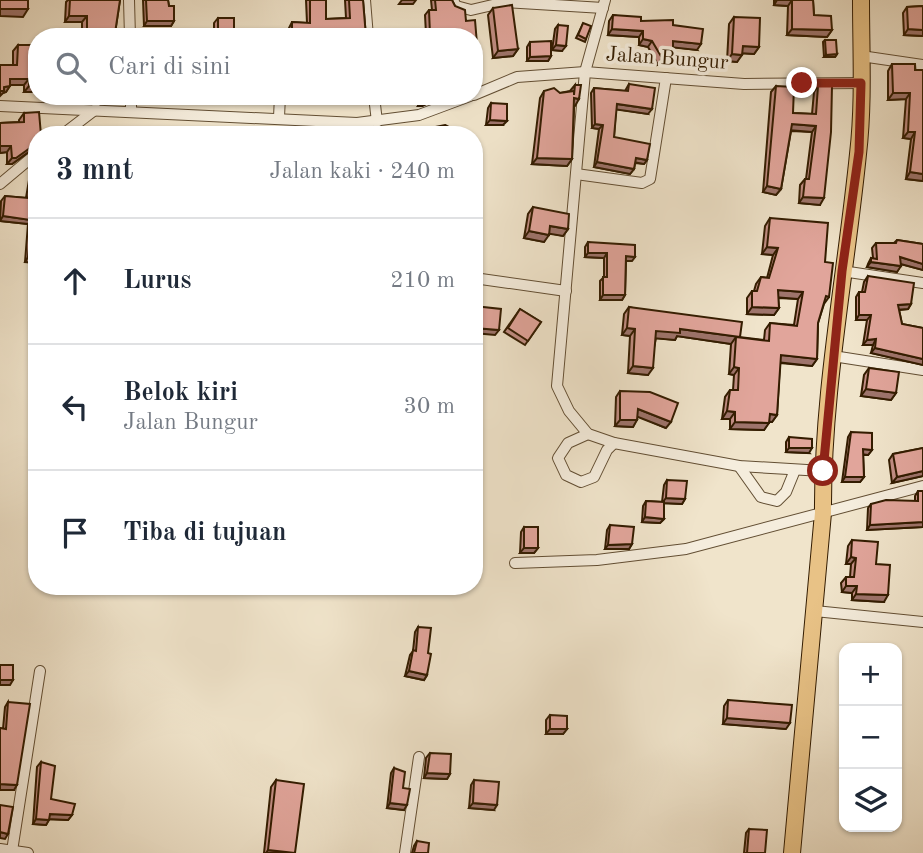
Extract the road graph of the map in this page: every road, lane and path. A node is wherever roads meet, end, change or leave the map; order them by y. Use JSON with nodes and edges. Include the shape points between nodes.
{"nodes":[{"id":1,"x":129,"y":0,"type":"edge"},
{"id":2,"x":365,"y":0,"type":"edge"},
{"id":3,"x":453,"y":0,"type":"edge"},
{"id":4,"x":861,"y":0,"type":"edge"},
{"id":5,"x":604,"y":4,"type":"edge"},
{"id":6,"x":130,"y":28,"type":"edge"},
{"id":7,"x":367,"y":28,"type":"edge"},
{"id":8,"x":861,"y":56,"type":"junction"},
{"id":9,"x":923,"y":65,"type":"edge"},
{"id":10,"x":585,"y":72,"type":"junction"},
{"id":11,"x":666,"y":78,"type":"junction"},
{"id":12,"x":861,"y":83,"type":"junction"},
{"id":13,"x":483,"y":91,"type":"edge"},
{"id":14,"x":131,"y":105,"type":"edge"},
{"id":15,"x":280,"y":105,"type":"edge"},
{"id":16,"x":375,"y":105,"type":"edge"},
{"id":17,"x":446,"y":105,"type":"edge"},
{"id":18,"x":0,"y":106,"type":"edge"},
{"id":19,"x":96,"y":109,"type":"junction"},
{"id":20,"x":131,"y":110,"type":"junction"},
{"id":21,"x":279,"y":117,"type":"junction"},
{"id":22,"x":377,"y":122,"type":"junction"},
{"id":23,"x":74,"y":126,"type":"edge"},
{"id":24,"x":28,"y":161,"type":"edge"},
{"id":25,"x":576,"y":174,"type":"junction"},
{"id":26,"x":0,"y":184,"type":"edge"},
{"id":27,"x":842,"y":271,"type":"junction"},
{"id":28,"x":483,"y":279,"type":"edge"},
{"id":29,"x":923,"y":283,"type":"edge"},
{"id":30,"x":566,"y":291,"type":"junction"},
{"id":31,"x":834,"y":356,"type":"junction"},
{"id":32,"x":923,"y":370,"type":"edge"},
{"id":33,"x":589,"y":434,"type":"junction"},
{"id":34,"x":614,"y":443,"type":"junction"},
{"id":35,"x":739,"y":466,"type":"junction"},
{"id":36,"x":795,"y":470,"type":"junction"},
{"id":37,"x":823,"y":471,"type":"junction"},
{"id":38,"x":923,"y":486,"type":"edge"},
{"id":39,"x":823,"y":513,"type":"junction"},
{"id":40,"x":515,"y":564,"type":"dead end"},
{"id":41,"x":815,"y":611,"type":"junction"},
{"id":42,"x":923,"y":622,"type":"edge"},
{"id":43,"x":40,"y":671,"type":"dead end"},
{"id":44,"x":419,"y":757,"type":"dead end"},
{"id":45,"x":0,"y":849,"type":"edge"},
{"id":46,"x":12,"y":851,"type":"junction"},
{"id":47,"x":28,"y":853,"type":"edge"},
{"id":48,"x":405,"y":853,"type":"edge"},
{"id":49,"x":792,"y":853,"type":"edge"}],
"edges":[{"from":1,"to":6,"type":"street"},
{"from":2,"to":7,"type":"street"},
{"from":3,"to":5,"type":"street","via":[[467,10],[506,2]]},
{"from":4,"to":8,"type":"main road"},
{"from":5,"to":10,"type":"street"},
{"from":8,"to":9,"type":"street"},
{"from":8,"to":12,"type":"main road"},
{"from":10,"to":11,"type":"street","name":"Jalan Bungur"},
{"from":10,"to":13,"type":"street","name":"Jalan Bungur","via":[[517,77]]},
{"from":10,"to":25,"type":"street"},
{"from":11,"to":12,"type":"street","name":"Jalan Bungur","via":[[744,84]]},
{"from":11,"to":25,"type":"street","via":[[650,179],[642,183]]},
{"from":12,"to":27,"type":"main road","via":[[859,152]]},
{"from":14,"to":20,"type":"street"},
{"from":15,"to":21,"type":"street"},
{"from":16,"to":22,"type":"street"},
{"from":17,"to":22,"type":"street","name":"Jalan Bungur"},
{"from":18,"to":19,"type":"street","name":"Jalan Bungur"},
{"from":19,"to":20,"type":"street","name":"Jalan Bungur"},
{"from":19,"to":23,"type":"street"},
{"from":20,"to":21,"type":"street","name":"Jalan Bungur","via":[[231,119]]},
{"from":21,"to":22,"type":"street","name":"Jalan Bungur"},
{"from":24,"to":26,"type":"street"},
{"from":25,"to":30,"type":"street"},
{"from":27,"to":29,"type":"street"},
{"from":27,"to":31,"type":"main road"},
{"from":28,"to":30,"type":"street"},
{"from":30,"to":33,"type":"street","via":[[557,386],[569,411]]},
{"from":31,"to":32,"type":"street"},
{"from":31,"to":37,"type":"main road"},
{"from":33,"to":34,"type":"street"},
{"from":33,"to":34,"type":"street","via":[[568,443],[558,458],[566,475],[581,482],[594,477]]},
{"from":34,"to":35,"type":"street"},
{"from":35,"to":36,"type":"street"},
{"from":35,"to":36,"type":"street","via":[[761,496],[776,500],[786,492]]},
{"from":36,"to":37,"type":"street"},
{"from":37,"to":39,"type":"main road"},
{"from":38,"to":39,"type":"street"},
{"from":39,"to":40,"type":"street","via":[[686,549]]},
{"from":39,"to":41,"type":"main road"},
{"from":41,"to":42,"type":"street"},
{"from":41,"to":49,"type":"main road"},
{"from":43,"to":46,"type":"street"},
{"from":44,"to":48,"type":"street"},
{"from":45,"to":46,"type":"street"},
{"from":46,"to":47,"type":"street"}]}
